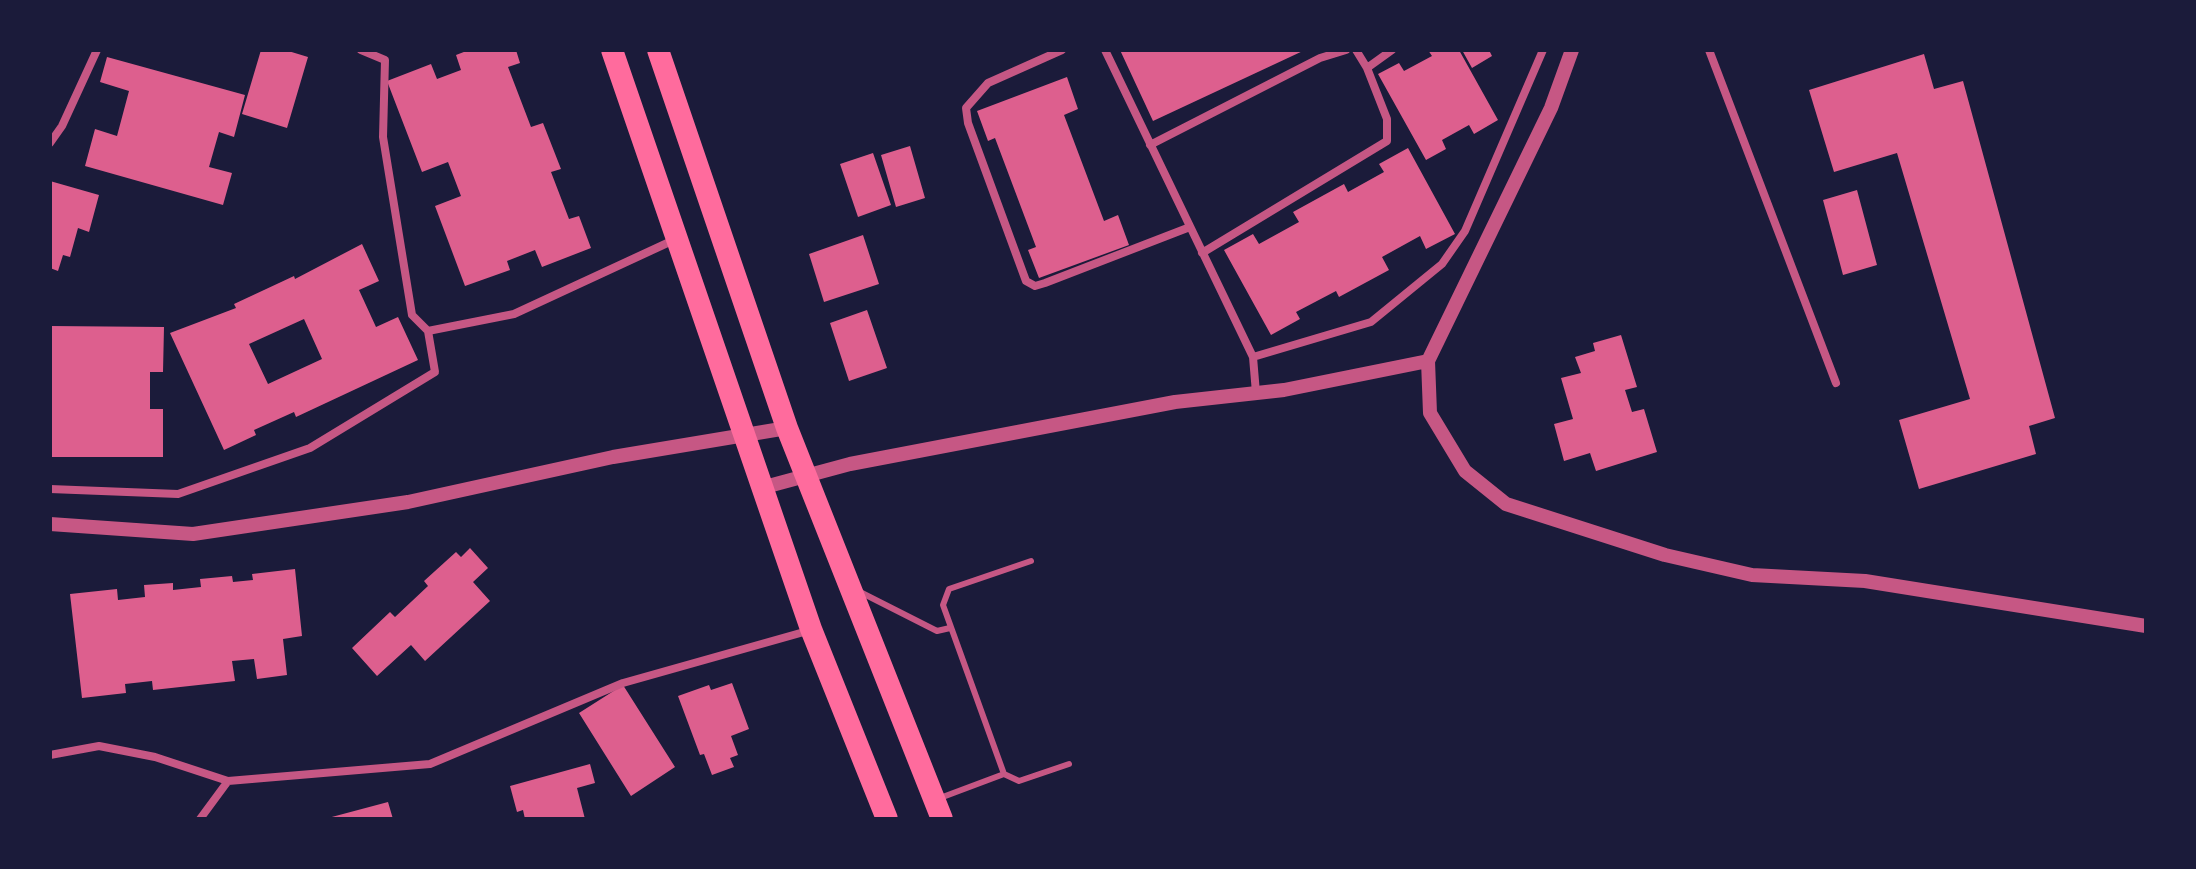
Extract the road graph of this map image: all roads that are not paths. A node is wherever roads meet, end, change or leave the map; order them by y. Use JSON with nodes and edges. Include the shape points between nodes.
{"nodes":[{"id":1,"x":97,"y":50,"type":"edge"},
{"id":2,"x":361,"y":50,"type":"edge"},
{"id":3,"x":612,"y":50,"type":"edge"},
{"id":4,"x":658,"y":50,"type":"edge"},
{"id":5,"x":1062,"y":50,"type":"edge"},
{"id":6,"x":1105,"y":50,"type":"edge"},
{"id":7,"x":1346,"y":50,"type":"edge"},
{"id":8,"x":1356,"y":50,"type":"edge"},
{"id":9,"x":1392,"y":50,"type":"edge"},
{"id":10,"x":1543,"y":50,"type":"edge"},
{"id":11,"x":1572,"y":50,"type":"edge"},
{"id":12,"x":1709,"y":50,"type":"edge"},
{"id":13,"x":1367,"y":68,"type":"junction"},
{"id":14,"x":50,"y":143,"type":"edge"},
{"id":15,"x":1150,"y":145,"type":"junction"},
{"id":16,"x":1190,"y":227,"type":"junction"},
{"id":17,"x":680,"y":238,"type":"junction"},
{"id":18,"x":1202,"y":253,"type":"junction"},
{"id":19,"x":428,"y":331,"type":"junction"},
{"id":20,"x":1253,"y":357,"type":"junction"},
{"id":21,"x":1428,"y":361,"type":"junction"},
{"id":22,"x":1836,"y":383,"type":"dead end"},
{"id":23,"x":1256,"y":393,"type":"junction"},
{"id":24,"x":787,"y":428,"type":"junction"},
{"id":25,"x":742,"y":435,"type":"junction"},
{"id":26,"x":807,"y":477,"type":"junction"},
{"id":27,"x":761,"y":488,"type":"junction"},
{"id":28,"x":50,"y":489,"type":"edge"},
{"id":29,"x":50,"y":524,"type":"edge"},
{"id":30,"x":1031,"y":561,"type":"dead end"},
{"id":31,"x":853,"y":588,"type":"junction"},
{"id":32,"x":2146,"y":626,"type":"edge"},
{"id":33,"x":950,"y":628,"type":"junction"},
{"id":34,"x":811,"y":629,"type":"junction"},
{"id":35,"x":50,"y":755,"type":"edge"},
{"id":36,"x":1069,"y":764,"type":"dead end"},
{"id":37,"x":1004,"y":774,"type":"junction"},
{"id":38,"x":228,"y":781,"type":"junction"},
{"id":39,"x":939,"y":809,"type":"edge"},
{"id":40,"x":200,"y":819,"type":"edge"},
{"id":41,"x":887,"y":819,"type":"edge"}],
"edges":[{"from":1,"to":14,"type":"street"},
{"from":2,"to":19,"type":"street","via":[[385,60],[383,137],[412,315]]},
{"from":3,"to":17,"type":"highway"},
{"from":4,"to":24,"type":"highway"},
{"from":5,"to":16,"type":"street","via":[[988,83],[966,108],[1026,281],[1035,286],[1045,283]]},
{"from":6,"to":15,"type":"street"},
{"from":7,"to":15,"type":"street","via":[[1320,58]]},
{"from":8,"to":13,"type":"street"},
{"from":9,"to":13,"type":"street"},
{"from":10,"to":20,"type":"street","via":[[1465,231],[1442,264],[1371,322]]},
{"from":11,"to":21,"type":"street","via":[[1551,108]]},
{"from":12,"to":22,"type":"street"},
{"from":13,"to":18,"type":"street","via":[[1387,119],[1387,141]]},
{"from":15,"to":16,"type":"street"},
{"from":16,"to":18,"type":"street"},
{"from":17,"to":19,"type":"street","via":[[514,314]]},
{"from":17,"to":25,"type":"highway"},
{"from":18,"to":20,"type":"street"},
{"from":19,"to":28,"type":"street","via":[[435,372],[310,448],[178,494]]},
{"from":20,"to":23,"type":"street"},
{"from":21,"to":23,"type":"street"},
{"from":21,"to":32,"type":"street","via":[[1430,413],[1465,471],[1506,504],[1665,555],[1752,575],[1865,581]]},
{"from":23,"to":26,"type":"street","via":[[1175,402],[850,464]]},
{"from":24,"to":25,"type":"street"},
{"from":24,"to":26,"type":"highway"},
{"from":25,"to":27,"type":"highway"},
{"from":25,"to":29,"type":"street","via":[[408,502],[193,534]]},
{"from":26,"to":27,"type":"street"},
{"from":26,"to":31,"type":"highway"},
{"from":27,"to":34,"type":"highway"},
{"from":30,"to":33,"type":"lane","via":[[949,589],[943,605]]},
{"from":31,"to":33,"type":"lane","via":[[937,631]]},
{"from":31,"to":39,"type":"highway"},
{"from":33,"to":37,"type":"lane"},
{"from":34,"to":38,"type":"street","via":[[623,683],[430,764]]},
{"from":34,"to":41,"type":"highway"},
{"from":35,"to":38,"type":"street","via":[[99,746],[155,757]]},
{"from":36,"to":37,"type":"lane","via":[[1019,781]]},
{"from":37,"to":39,"type":"lane"},
{"from":38,"to":40,"type":"street"}]}
